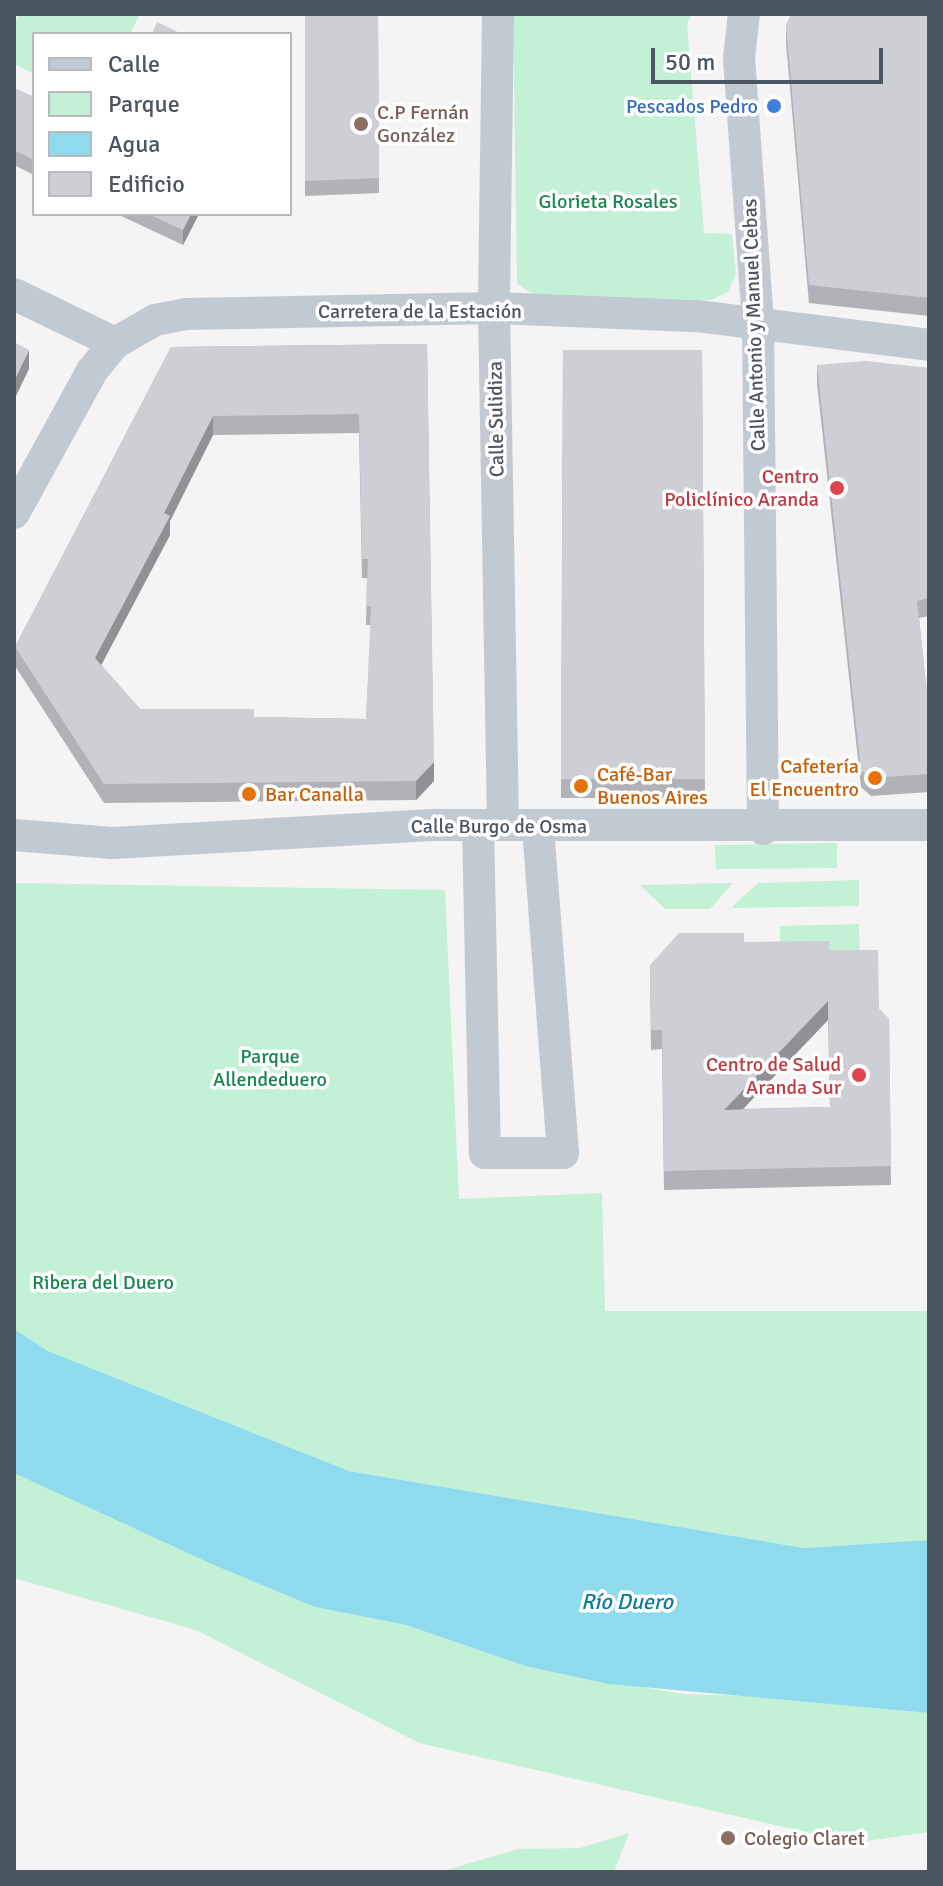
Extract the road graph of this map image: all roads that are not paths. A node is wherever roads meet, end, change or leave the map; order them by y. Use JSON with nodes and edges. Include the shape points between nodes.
{"nodes":[{"id":1,"x":498,"y":14,"type":"edge"},
{"id":2,"x":744,"y":14,"type":"edge"},
{"id":3,"x":14,"y":294,"type":"edge"},
{"id":4,"x":494,"y":308,"type":"junction"},
{"id":5,"x":758,"y":324,"type":"junction"},
{"id":6,"x":115,"y":343,"type":"junction"},
{"id":7,"x":929,"y":345,"type":"edge"},
{"id":8,"x":14,"y":513,"type":"edge"},
{"id":9,"x":14,"y":813,"type":"edge"},
{"id":10,"x":490,"y":824,"type":"junction"},
{"id":11,"x":538,"y":825,"type":"junction"},
{"id":12,"x":929,"y":825,"type":"edge"},
{"id":13,"x":763,"y":829,"type":"junction"},
{"id":14,"x":14,"y":835,"type":"edge"},
{"id":15,"x":70,"y":839,"type":"junction"}],
"edges":[{"from":1,"to":4,"type":"street","name":"Calle Sulidiza"},
{"from":2,"to":5,"type":"street","name":"Calle Antonio y Manuel Cebas","via":[[739,58]]},
{"from":3,"to":6,"type":"street"},
{"from":4,"to":5,"type":"street","name":"Carretera de la Estación"},
{"from":4,"to":6,"type":"street","name":"Carretera de la Estación","via":[[185,314],[155,320]]},
{"from":4,"to":10,"type":"street","name":"Calle Sulidiza"},
{"from":5,"to":7,"type":"street","name":"Carretera de la Estación"},
{"from":5,"to":13,"type":"street","name":"Calle Antonio y Manuel Cebas"},
{"from":6,"to":8,"type":"street","name":"Carretera de la Estación","via":[[92,371]]},
{"from":9,"to":15,"type":"street","name":"Calle Burgo de Osma"},
{"from":10,"to":11,"type":"street","name":"Calle Burgo de Osma"},
{"from":10,"to":11,"type":"street","name":"Calle Sulidiza","via":[[485,1153],[563,1153]]},
{"from":10,"to":15,"type":"street","name":"Calle Burgo de Osma","via":[[112,843]]},
{"from":11,"to":13,"type":"street","name":"Calle Burgo de Osma"},
{"from":12,"to":13,"type":"street","name":"Calle Burgo de Osma"},
{"from":14,"to":15,"type":"street","name":"Calle Burgo de Osma"}]}
